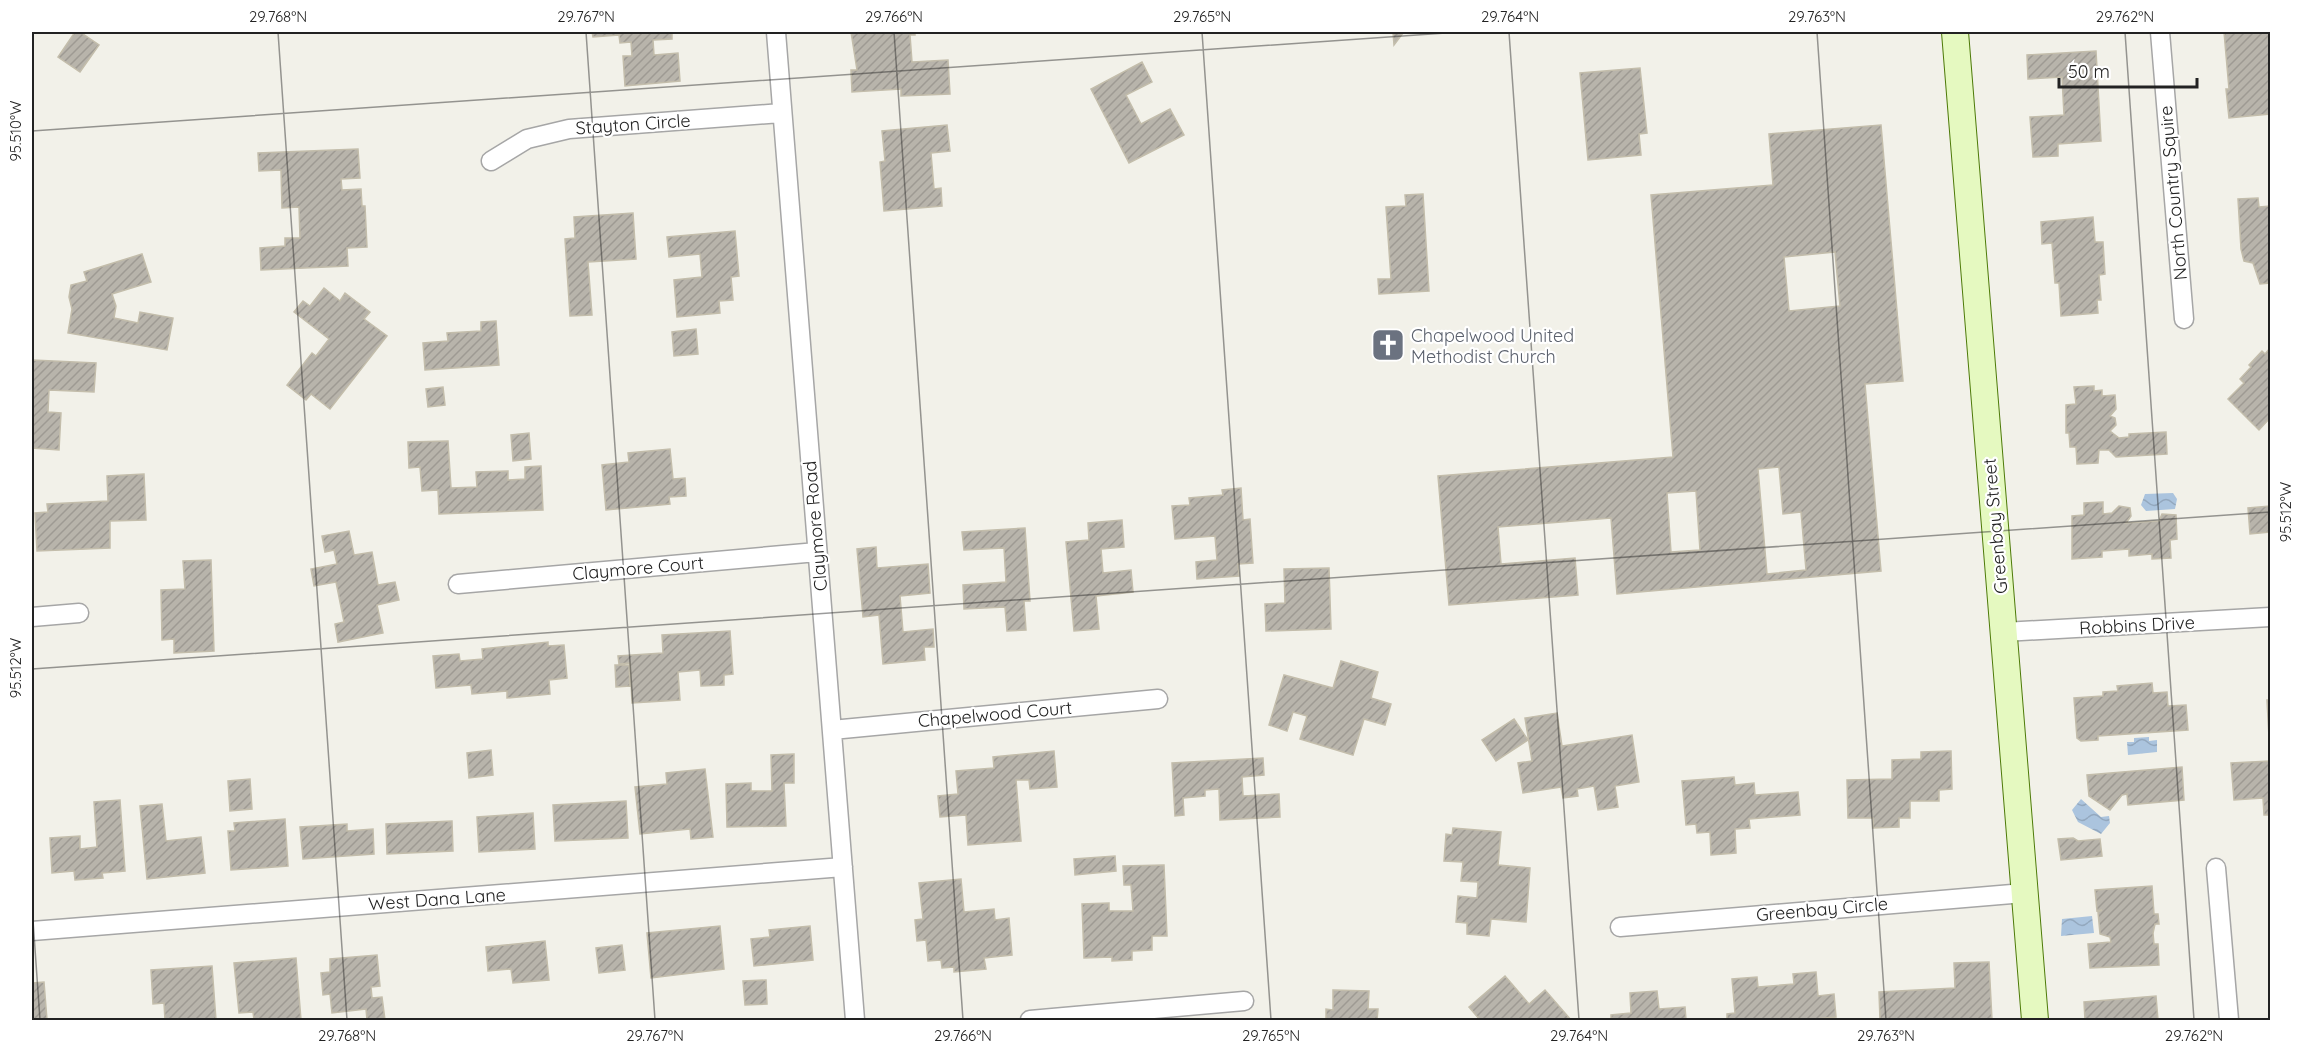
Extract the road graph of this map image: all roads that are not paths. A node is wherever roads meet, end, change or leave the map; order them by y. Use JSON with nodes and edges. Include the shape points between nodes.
{"nodes":[{"id":1,"x":776,"y":32,"type":"edge"},
{"id":2,"x":1955,"y":32,"type":"edge"},
{"id":3,"x":2160,"y":32,"type":"edge"},
{"id":4,"x":781,"y":113,"type":"junction"},
{"id":5,"x":491,"y":160,"type":"dead end"},
{"id":6,"x":2184,"y":318,"type":"dead end"},
{"id":7,"x":817,"y":552,"type":"junction"},
{"id":8,"x":458,"y":584,"type":"dead end"},
{"id":9,"x":79,"y":613,"type":"dead end"},
{"id":10,"x":32,"y":617,"type":"edge"},
{"id":11,"x":2271,"y":617,"type":"edge"},
{"id":12,"x":2004,"y":632,"type":"junction"},
{"id":13,"x":1158,"y":699,"type":"dead end"},
{"id":14,"x":831,"y":730,"type":"junction"},
{"id":15,"x":843,"y":867,"type":"junction"},
{"id":16,"x":2216,"y":868,"type":"dead end"},
{"id":17,"x":2024,"y":893,"type":"junction"},
{"id":18,"x":1620,"y":927,"type":"dead end"},
{"id":19,"x":32,"y":931,"type":"edge"},
{"id":20,"x":1244,"y":1001,"type":"dead end"},
{"id":21,"x":855,"y":1020,"type":"edge"},
{"id":22,"x":1030,"y":1020,"type":"edge"},
{"id":23,"x":2035,"y":1020,"type":"edge"},
{"id":24,"x":2229,"y":1020,"type":"edge"}],
"edges":[{"from":1,"to":4,"type":"street","name":"Claymore Road"},
{"from":2,"to":12,"type":"street","name":"Greenbay Street"},
{"from":3,"to":6,"type":"street","name":"North Country Squire"},
{"from":4,"to":5,"type":"street","name":"Stayton Circle","via":[[569,129],[527,140]]},
{"from":4,"to":7,"type":"street","name":"Claymore Road"},
{"from":7,"to":8,"type":"street","name":"Claymore Court"},
{"from":7,"to":14,"type":"street","name":"Claymore Road"},
{"from":9,"to":10,"type":"street"},
{"from":11,"to":12,"type":"street","name":"Robbins Drive"},
{"from":12,"to":17,"type":"street","name":"Greenbay Street"},
{"from":13,"to":14,"type":"street","name":"Chapelwood Court"},
{"from":14,"to":15,"type":"street","name":"Claymore Road"},
{"from":15,"to":19,"type":"street","name":"West Dana Lane"},
{"from":15,"to":21,"type":"street","name":"Claymore Road"},
{"from":16,"to":24,"type":"street"},
{"from":17,"to":18,"type":"street","name":"Greenbay Circle"},
{"from":17,"to":23,"type":"street","name":"Greenbay Street"},
{"from":20,"to":22,"type":"street"}]}
